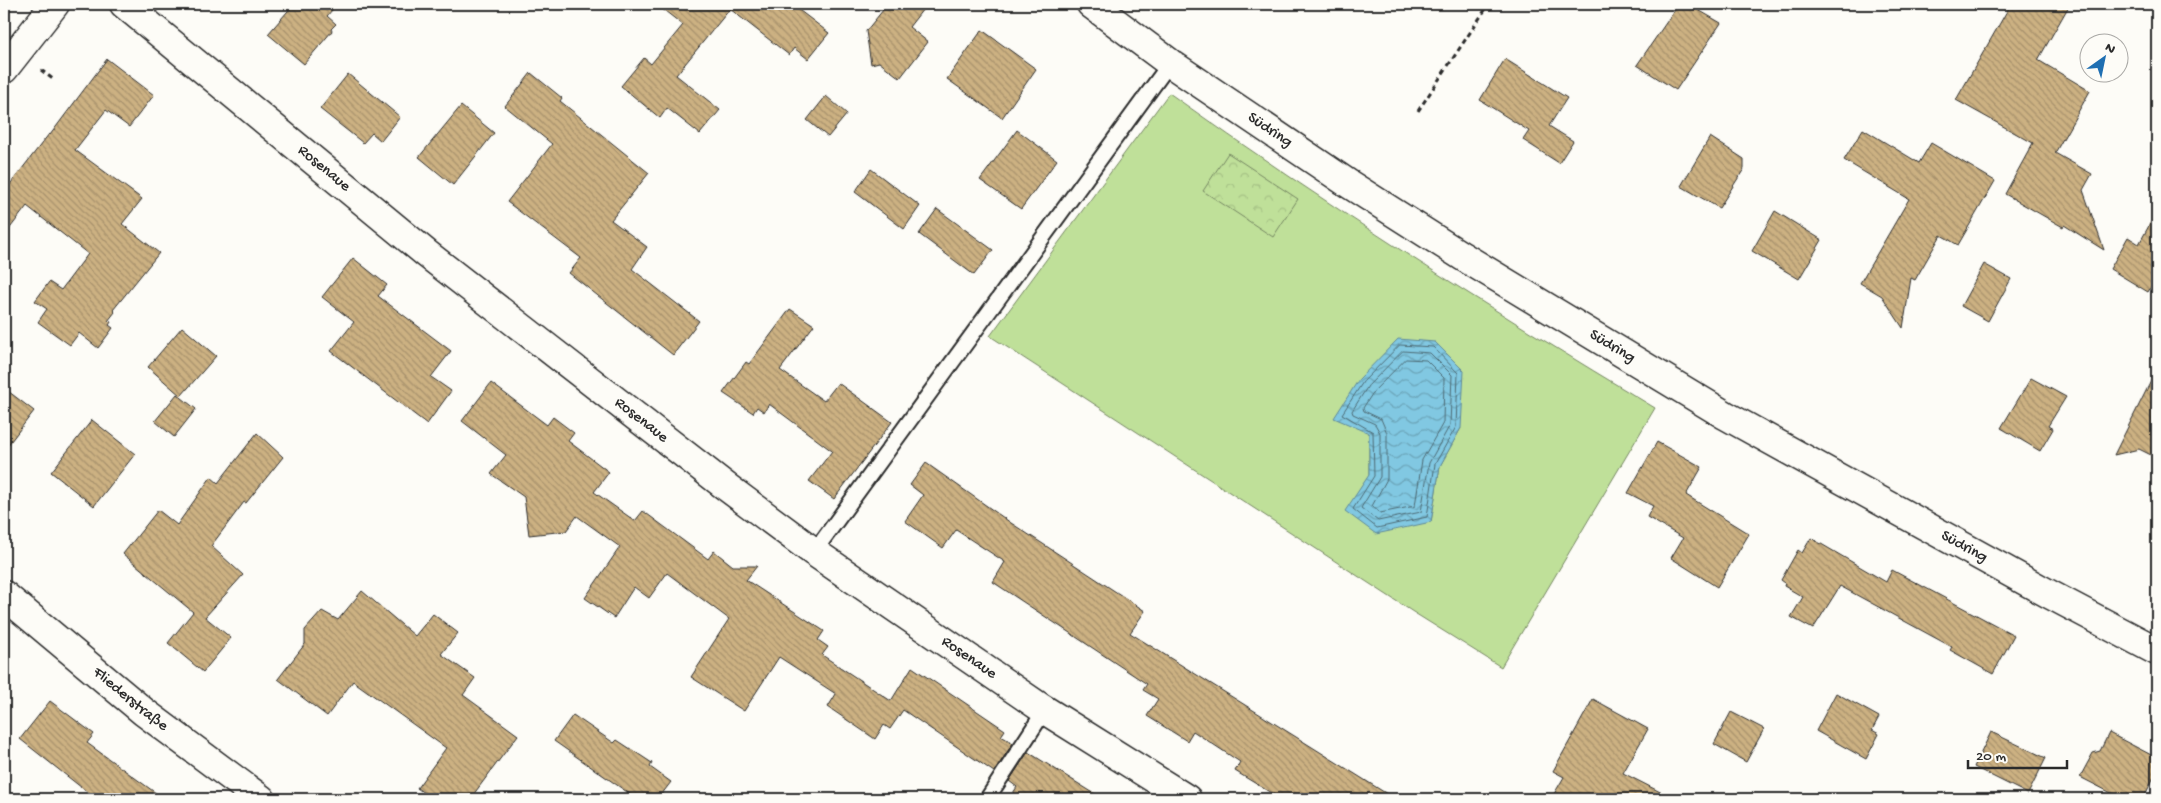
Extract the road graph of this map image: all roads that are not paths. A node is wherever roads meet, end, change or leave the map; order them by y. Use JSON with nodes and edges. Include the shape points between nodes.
{"nodes":[{"id":1,"x":54,"y":4,"type":"edge"},
{"id":2,"x":124,"y":4,"type":"edge"},
{"id":3,"x":1091,"y":4,"type":"edge"},
{"id":4,"x":1170,"y":63,"type":"junction"},
{"id":5,"x":4,"y":69,"type":"edge"},
{"id":6,"x":814,"y":552,"type":"junction"},
{"id":7,"x":4,"y":595,"type":"edge"},
{"id":8,"x":2157,"y":651,"type":"edge"},
{"id":9,"x":1045,"y":710,"type":"junction"},
{"id":10,"x":261,"y":799,"type":"edge"},
{"id":11,"x":987,"y":799,"type":"edge"},
{"id":12,"x":1186,"y":799,"type":"edge"}],
"edges":[{"from":1,"to":5,"type":"street"},
{"from":2,"to":6,"type":"street","name":"Rosenaue","via":[[490,305]]},
{"from":3,"to":4,"type":"street","name":"Südring"},
{"from":4,"to":6,"type":"lane"},
{"from":4,"to":8,"type":"street","name":"Südring","via":[[1462,256],[1753,432]]},
{"from":6,"to":9,"type":"street","name":"Rosenaue"},
{"from":7,"to":10,"type":"street","name":"Fliederstraße","via":[[144,712]]},
{"from":9,"to":11,"type":"lane"},
{"from":9,"to":12,"type":"street","name":"Rosenaue"}]}
